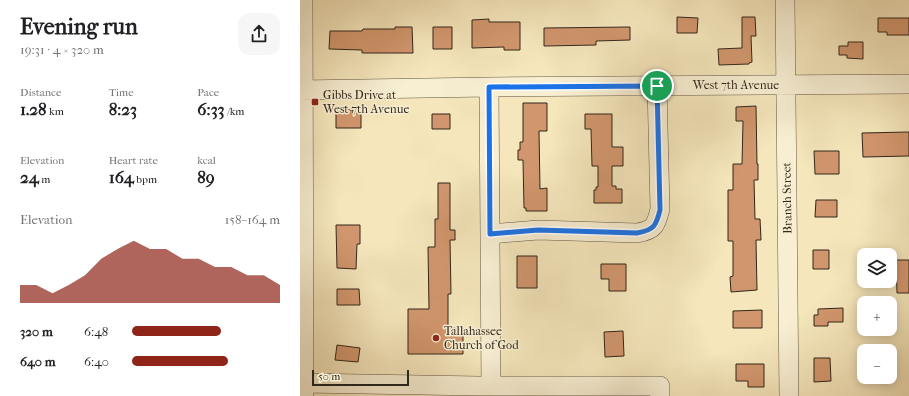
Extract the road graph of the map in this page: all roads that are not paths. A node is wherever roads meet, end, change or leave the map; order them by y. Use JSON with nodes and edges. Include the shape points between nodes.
{"nodes":[{"id":1,"x":303,"y":0,"type":"edge"},
{"id":2,"x":785,"y":0,"type":"edge"},
{"id":3,"x":909,"y":84,"type":"edge"},
{"id":4,"x":786,"y":85,"type":"junction"},
{"id":5,"x":657,"y":86,"type":"junction"},
{"id":6,"x":489,"y":87,"type":"junction"},
{"id":7,"x":302,"y":90,"type":"edge"},
{"id":8,"x":490,"y":234,"type":"junction"},
{"id":9,"x":483,"y":389,"type":"edge"},
{"id":10,"x":304,"y":390,"type":"edge"},
{"id":11,"x":660,"y":391,"type":"edge"},
{"id":12,"x":789,"y":396,"type":"edge"}],
"edges":[{"from":1,"to":7,"type":"street"},
{"from":2,"to":4,"type":"street","name":"Branch Street"},
{"from":3,"to":4,"type":"street","name":"West 7th Avenue"},
{"from":4,"to":5,"type":"street","name":"West 7th Avenue"},
{"from":4,"to":12,"type":"street","name":"Branch Street"},
{"from":5,"to":6,"type":"street","name":"West 7th Avenue"},
{"from":5,"to":8,"type":"street","via":[[660,210],[654,227],[637,233],[538,230]]},
{"from":6,"to":7,"type":"street","name":"West 7th Avenue"},
{"from":6,"to":8,"type":"street"},
{"from":7,"to":10,"type":"street"},
{"from":8,"to":9,"type":"street"},
{"from":9,"to":10,"type":"street"},
{"from":9,"to":11,"type":"street"}]}
